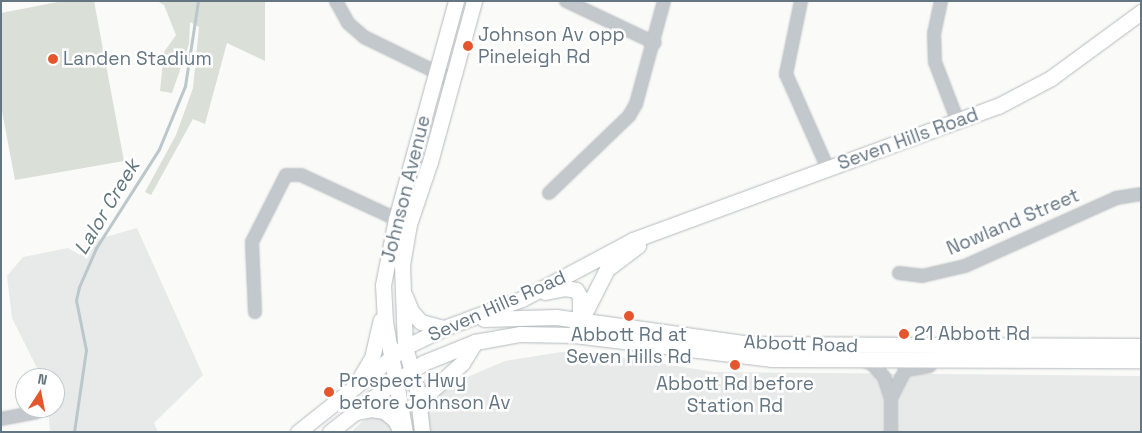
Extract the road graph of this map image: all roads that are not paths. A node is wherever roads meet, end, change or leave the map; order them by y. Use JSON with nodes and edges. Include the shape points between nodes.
{"nodes":[{"id":1,"x":336,"y":1,"type":"edge"},
{"id":2,"x":456,"y":1,"type":"edge"},
{"id":3,"x":474,"y":1,"type":"edge"},
{"id":4,"x":566,"y":1,"type":"edge"},
{"id":5,"x":664,"y":1,"type":"edge"},
{"id":6,"x":801,"y":1,"type":"edge"},
{"id":7,"x":942,"y":1,"type":"edge"},
{"id":8,"x":1141,"y":12,"type":"edge"},
{"id":9,"x":655,"y":43,"type":"junction"},
{"id":10,"x":437,"y":73,"type":"junction"},
{"id":11,"x":452,"y":80,"type":"junction"},
{"id":12,"x":958,"y":122,"type":"junction"},
{"id":13,"x":828,"y":169,"type":"junction"},
{"id":14,"x":549,"y":193,"type":"dead end"},
{"id":15,"x":1141,"y":194,"type":"edge"},
{"id":16,"x":402,"y":222,"type":"junction"},
{"id":17,"x":658,"y":232,"type":"junction"},
{"id":18,"x":898,"y":273,"type":"dead end"},
{"id":19,"x":402,"y":288,"type":"junction"},
{"id":20,"x":522,"y":299,"type":"junction"},
{"id":21,"x":383,"y":301,"type":"junction"},
{"id":22,"x":255,"y":312,"type":"dead end"},
{"id":23,"x":463,"y":321,"type":"junction"},
{"id":24,"x":444,"y":328,"type":"junction"},
{"id":25,"x":577,"y":328,"type":"junction"},
{"id":26,"x":475,"y":342,"type":"junction"},
{"id":27,"x":1141,"y":346,"type":"edge"},
{"id":28,"x":406,"y":347,"type":"junction"},
{"id":29,"x":392,"y":357,"type":"junction"},
{"id":30,"x":973,"y":358,"type":"junction"},
{"id":31,"x":856,"y":359,"type":"junction"},
{"id":32,"x":1141,"y":360,"type":"edge"},
{"id":33,"x":412,"y":370,"type":"junction"},
{"id":34,"x":396,"y":380,"type":"junction"},
{"id":35,"x":354,"y":387,"type":"junction"},
{"id":36,"x":891,"y":398,"type":"junction"},
{"id":37,"x":420,"y":407,"type":"junction"},
{"id":38,"x":353,"y":414,"type":"junction"},
{"id":39,"x":15,"y":416,"type":"edge"},
{"id":40,"x":1,"y":419,"type":"edge"},
{"id":41,"x":298,"y":432,"type":"edge"},
{"id":42,"x":330,"y":432,"type":"edge"},
{"id":43,"x":401,"y":432,"type":"edge"},
{"id":44,"x":405,"y":432,"type":"edge"},
{"id":45,"x":422,"y":432,"type":"edge"},
{"id":46,"x":891,"y":432,"type":"edge"}],
"edges":[{"from":1,"to":10,"type":"street","via":[[341,15],[356,31]]},
{"from":2,"to":10,"type":"main road","name":"Johnson Avenue"},
{"from":3,"to":11,"type":"main road","name":"Johnson Avenue"},
{"from":4,"to":9,"type":"street"},
{"from":5,"to":9,"type":"street"},
{"from":6,"to":13,"type":"street","via":[[786,74]]},
{"from":7,"to":12,"type":"street","via":[[934,34],[935,62]]},
{"from":8,"to":12,"type":"main road","name":"Seven Hills Road","via":[[1050,78],[998,106]]},
{"from":9,"to":14,"type":"street","via":[[636,104],[629,116]]},
{"from":10,"to":11,"type":"street"},
{"from":10,"to":16,"type":"main road","name":"Johnson Avenue"},
{"from":11,"to":16,"type":"main road","name":"Johnson Avenue"},
{"from":12,"to":13,"type":"main road","name":"Seven Hills Road"},
{"from":13,"to":17,"type":"main road","name":"Seven Hills Road"},
{"from":15,"to":18,"type":"street","name":"Nowland Street","via":[[1116,198],[965,266],[922,276]]},
{"from":16,"to":19,"type":"main road","name":"Johnson Avenue"},
{"from":16,"to":21,"type":"main road","name":"Johnson Avenue","via":[[387,255]]},
{"from":16,"to":22,"type":"street","via":[[293,174],[280,182],[252,242]]},
{"from":17,"to":20,"type":"main road","name":"Seven Hills Road","via":[[633,240]]},
{"from":17,"to":25,"type":"main road","name":"Seven Hills Road","via":[[608,269]]},
{"from":19,"to":24,"type":"main road","via":[[418,320]]},
{"from":19,"to":28,"type":"main road","name":"Johnson Avenue"},
{"from":20,"to":23,"type":"main road","name":"Seven Hills Road"},
{"from":20,"to":25,"type":"main road","via":[[571,288],[580,297]]},
{"from":21,"to":29,"type":"main road","name":"Johnson Avenue"},
{"from":21,"to":35,"type":"main road","via":[[376,346]]},
{"from":23,"to":24,"type":"main road","name":"Seven Hills Road"},
{"from":23,"to":25,"type":"main road","name":"Abbott Road","via":[[532,316]]},
{"from":24,"to":28,"type":"main road","name":"Seven Hills Road"},
{"from":25,"to":26,"type":"main road","name":"Abbott Road"},
{"from":25,"to":27,"type":"main road","name":"Abbott Road","via":[[750,344]]},
{"from":25,"to":31,"type":"main road","name":"Abbott Road","via":[[733,356]]},
{"from":26,"to":33,"type":"main road","name":"Seven Hills Road"},
{"from":26,"to":37,"type":"main road","via":[[462,363]]},
{"from":28,"to":29,"type":"main road","name":"Seven Hills Road"},
{"from":28,"to":33,"type":"main road","name":"Johnson Avenue"},
{"from":29,"to":34,"type":"main road","name":"Johnson Avenue"},
{"from":29,"to":35,"type":"main road","name":"Seven Hills Road"},
{"from":30,"to":31,"type":"main road","name":"Abbott Road"},
{"from":30,"to":32,"type":"main road","name":"Abbott Road"},
{"from":30,"to":36,"type":"street","via":[[905,370]]},
{"from":31,"to":36,"type":"street","via":[[879,370]]},
{"from":33,"to":34,"type":"main road","name":"Seven Hills Road"},
{"from":33,"to":37,"type":"main road","name":"Johnson Avenue"},
{"from":34,"to":38,"type":"main road","name":"Seven Hills Road"},
{"from":34,"to":44,"type":"main road","name":"Johnson Avenue"},
{"from":35,"to":41,"type":"main road","name":"Seven Hills Road"},
{"from":36,"to":46,"type":"street"},
{"from":37,"to":45,"type":"main road","name":"Johnson Avenue"},
{"from":38,"to":42,"type":"main road","name":"Seven Hills Road"},
{"from":38,"to":43,"type":"main road","via":[[371,409],[384,410],[396,420]]},
{"from":39,"to":40,"type":"street"}]}
